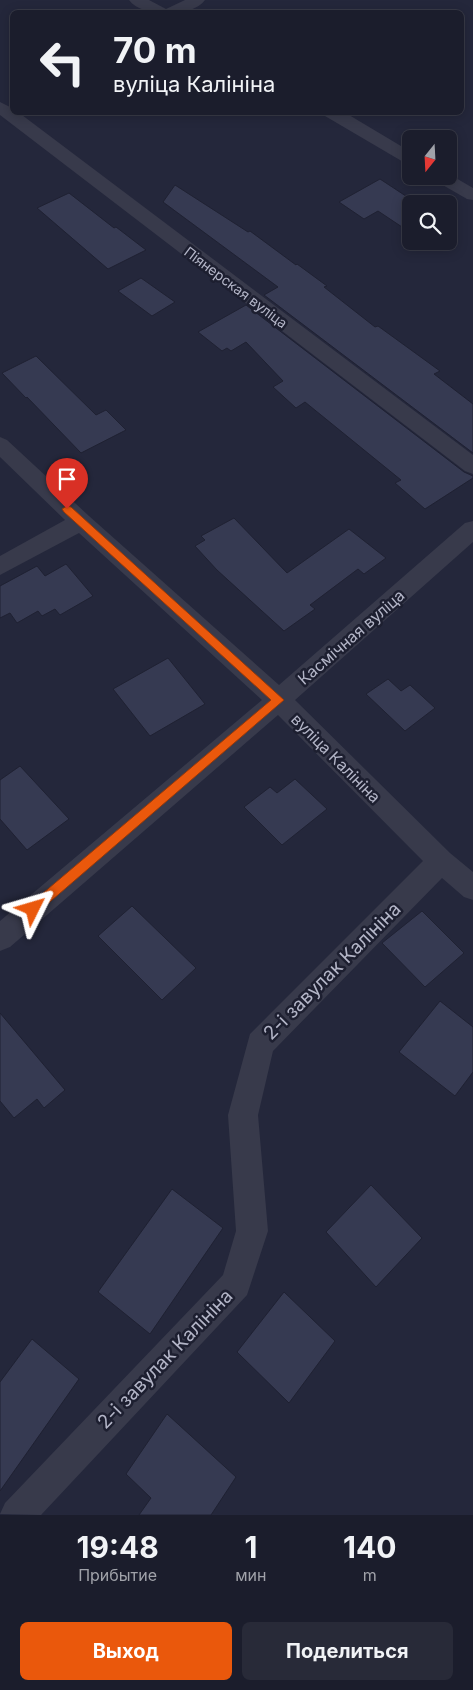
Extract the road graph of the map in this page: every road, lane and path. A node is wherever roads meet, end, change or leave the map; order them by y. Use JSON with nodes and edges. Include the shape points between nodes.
{"nodes":[{"id":1,"x":137,"y":0,"type":"edge"},
{"id":2,"x":197,"y":0,"type":"edge"},
{"id":3,"x":156,"y":10,"type":"edge"},
{"id":4,"x":176,"y":10,"type":"edge"},
{"id":5,"x":0,"y":107,"type":"edge"},
{"id":6,"x":10,"y":115,"type":"edge"},
{"id":7,"x":11,"y":115,"type":"edge"},
{"id":8,"x":336,"y":115,"type":"edge"},
{"id":9,"x":402,"y":154,"type":"edge"},
{"id":10,"x":456,"y":185,"type":"edge"},
{"id":11,"x":473,"y":195,"type":"edge"},
{"id":12,"x":0,"y":445,"type":"edge"},
{"id":13,"x":473,"y":466,"type":"edge"},
{"id":14,"x":81,"y":522,"type":"junction"},
{"id":15,"x":473,"y":529,"type":"edge"},
{"id":16,"x":0,"y":566,"type":"edge"},
{"id":17,"x":278,"y":700,"type":"junction"},
{"id":18,"x":441,"y":861,"type":"junction"},
{"id":19,"x":473,"y":888,"type":"edge"},
{"id":20,"x":0,"y":938,"type":"edge"},
{"id":21,"x":17,"y":1515,"type":"edge"}],
"edges":[{"from":1,"to":3,"type":"street"},
{"from":2,"to":4,"type":"street"},
{"from":5,"to":6,"type":"street","name":"Піянерская вуліца"},
{"from":7,"to":13,"type":"street","name":"Піянерская вуліца"},
{"from":8,"to":9,"type":"street"},
{"from":10,"to":11,"type":"street"},
{"from":12,"to":14,"type":"street","name":"вуліца Калініна"},
{"from":14,"to":16,"type":"street"},
{"from":14,"to":17,"type":"street","name":"вуліца Калініна"},
{"from":15,"to":17,"type":"street","name":"Касмічная вуліца"},
{"from":17,"to":18,"type":"street","name":"вуліца Калініна"},
{"from":17,"to":20,"type":"street","name":"Касмічная вуліца"},
{"from":18,"to":19,"type":"street","name":"вуліца Калініна"},
{"from":18,"to":21,"type":"street","name":"2-і завулак Калініна","via":[[260,1044],[243,1114],[252,1231],[236,1284]]}]}
